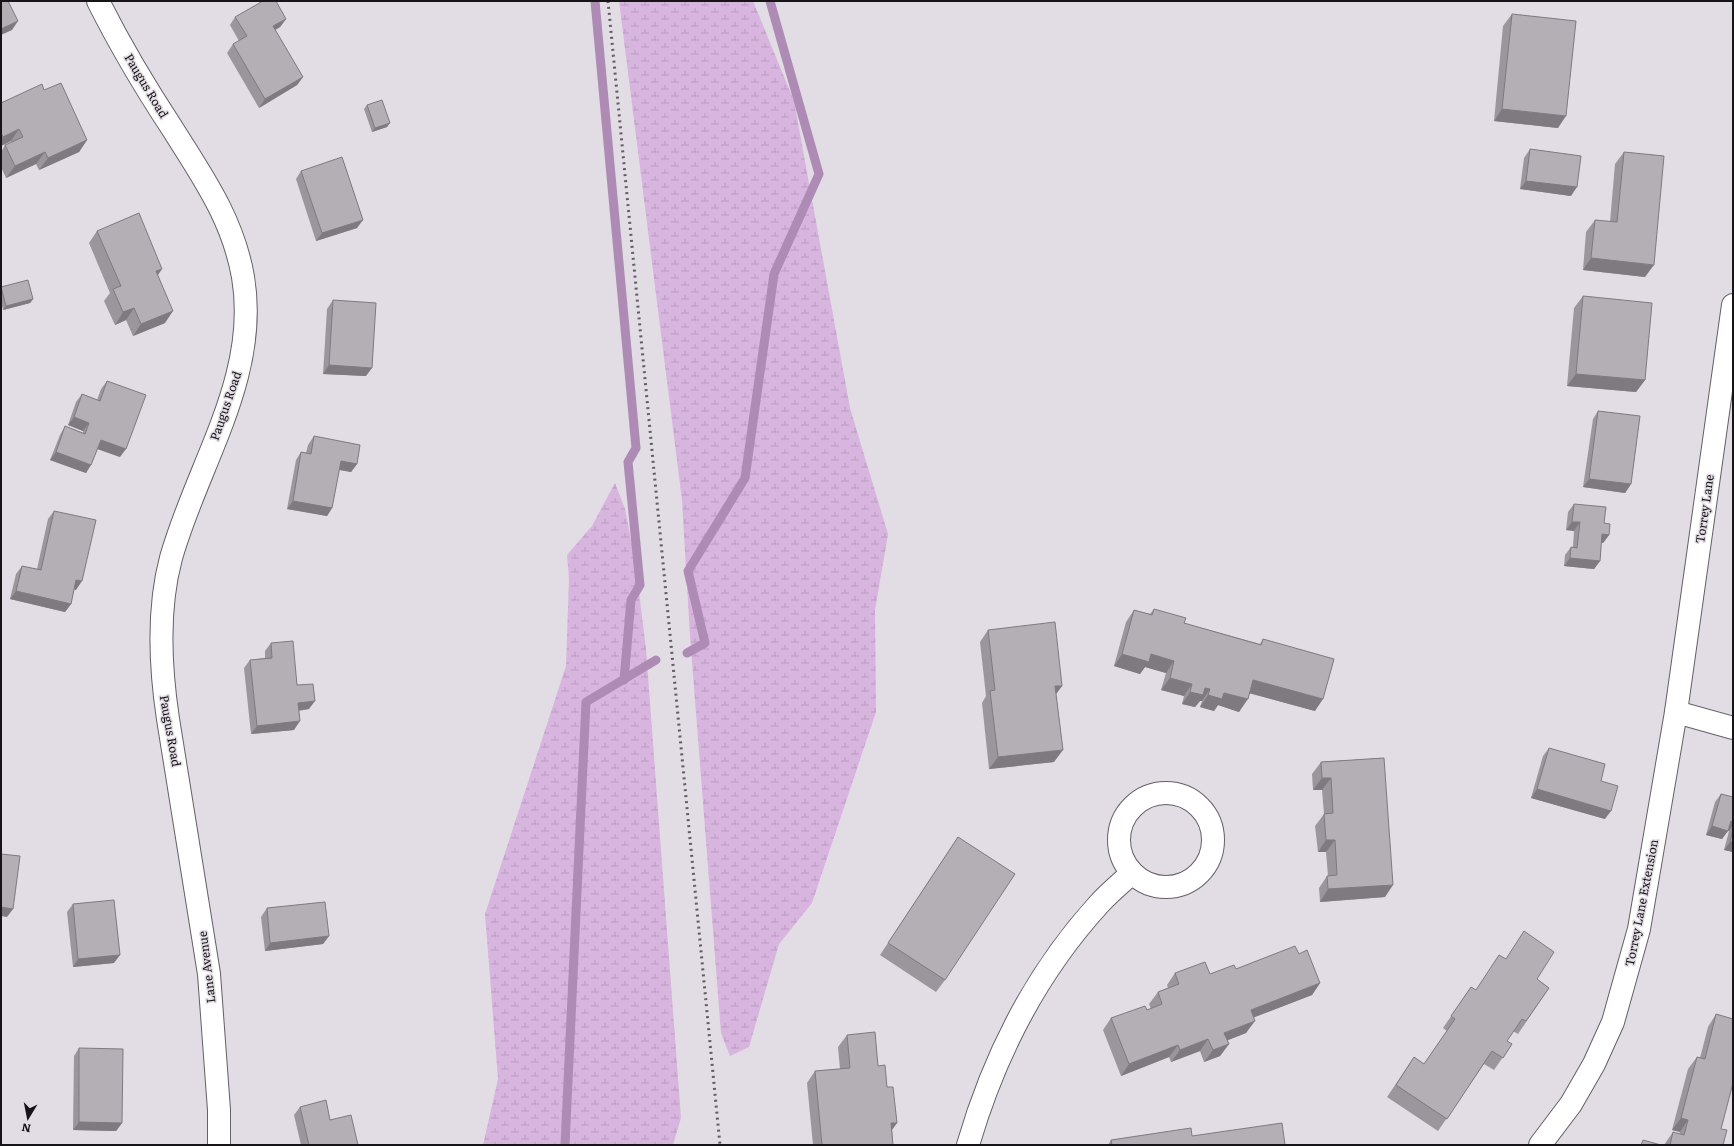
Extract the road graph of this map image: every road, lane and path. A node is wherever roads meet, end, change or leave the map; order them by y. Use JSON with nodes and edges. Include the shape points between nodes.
{"nodes":[{"id":1,"x":98,"y":1,"type":"edge"},
{"id":2,"x":1733,"y":305,"type":"edge"},
{"id":3,"x":1676,"y":712,"type":"junction"},
{"id":4,"x":1733,"y":728,"type":"edge"},
{"id":5,"x":181,"y":791,"type":"joint"},
{"id":6,"x":1132,"y":873,"type":"junction"},
{"id":7,"x":218,"y":1145,"type":"edge"},
{"id":8,"x":968,"y":1145,"type":"edge"},
{"id":9,"x":1540,"y":1145,"type":"edge"}],
"edges":[{"from":1,"to":5,"type":"street","name":"Paugus Road","via":[[125,52],[218,202],[235,246],[243,278],[245,328],[238,376],[180,531],[165,587],[161,640],[162,683]]},
{"from":2,"to":3,"type":"street","name":"Torrey Lane"},
{"from":3,"to":4,"type":"street"},
{"from":3,"to":9,"type":"street","name":"Torrey Lane Extension","via":[[1639,929],[1614,1022],[1571,1104]]},
{"from":5,"to":7,"type":"street","name":"Lane Avenue","via":[[209,974],[219,1110]]},
{"from":6,"to":6,"type":"street","via":[[1147,883],[1165,887],[1183,884],[1198,874],[1209,860],[1213,842],[1210,824],[1201,808],[1187,797],[1170,792],[1153,794],[1136,802],[1121,823],[1118,841],[1122,858]]},
{"from":6,"to":8,"type":"street","via":[[1100,904],[1069,940],[1040,982],[997,1062],[978,1110]]}]}
